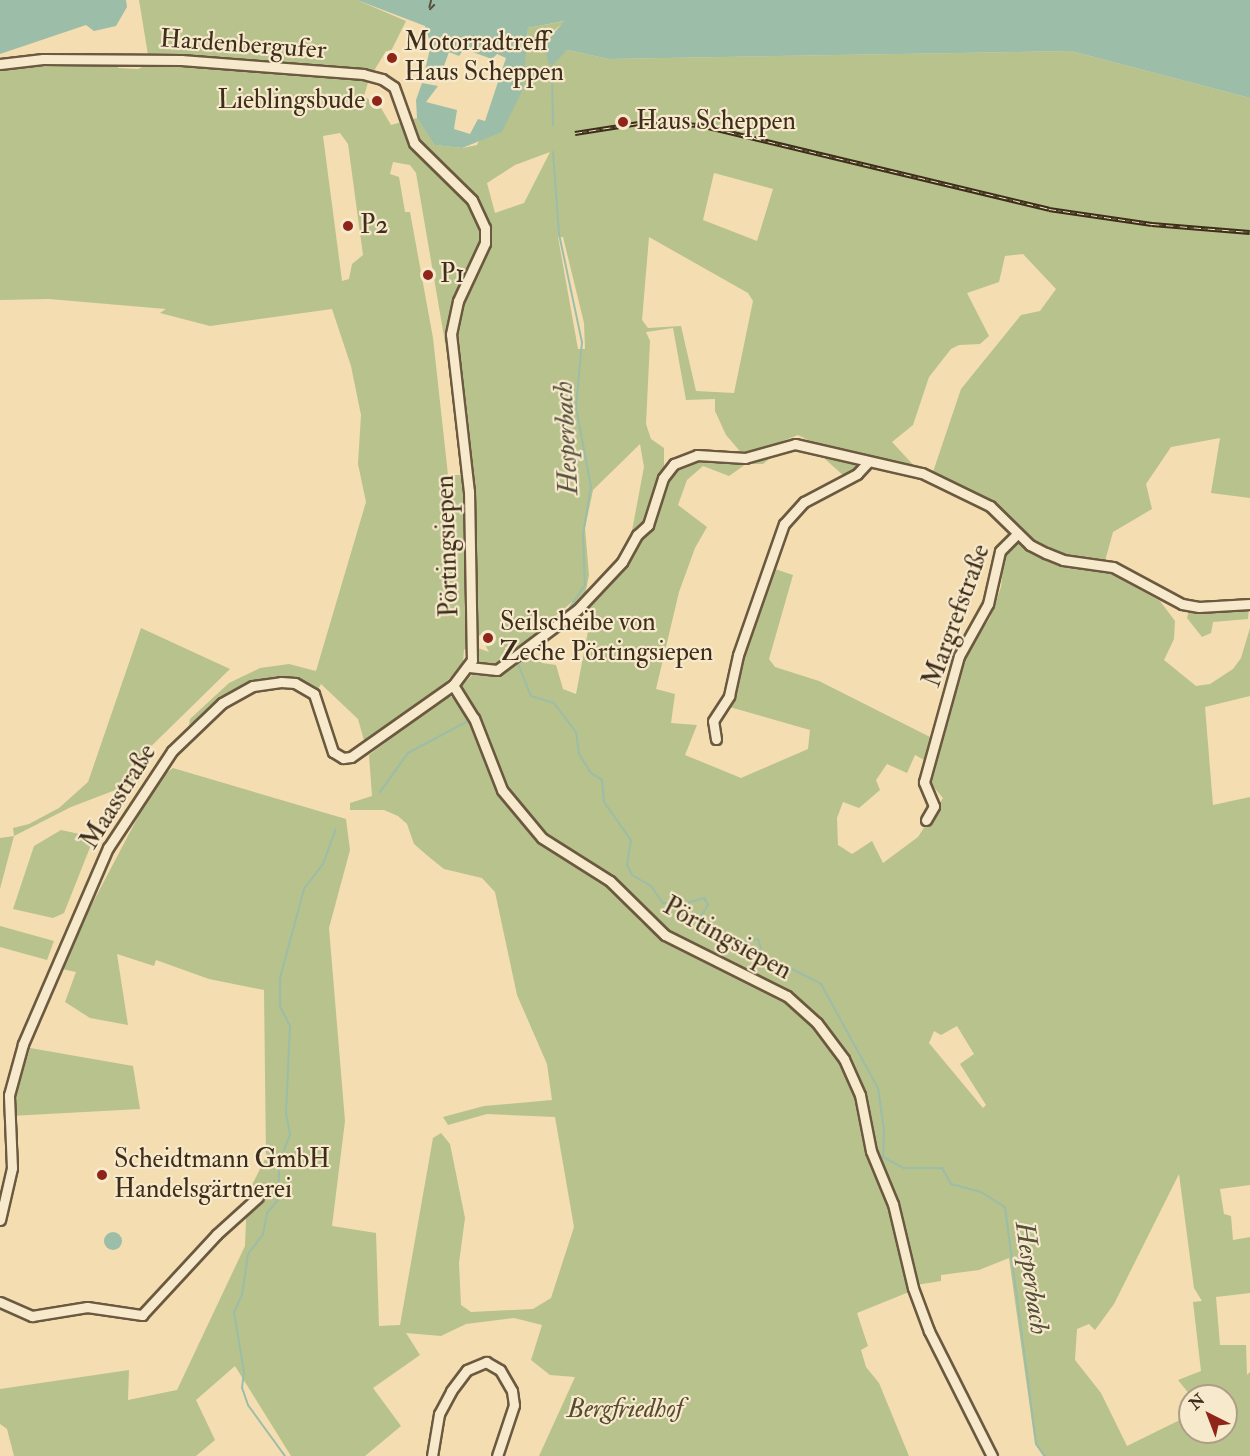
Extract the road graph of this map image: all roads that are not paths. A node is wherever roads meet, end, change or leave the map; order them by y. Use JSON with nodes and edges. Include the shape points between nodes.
{"nodes":[{"id":1,"x":0,"y":64,"type":"edge"},
{"id":2,"x":432,"y":162,"type":"joint"},
{"id":3,"x":868,"y":462,"type":"junction"},
{"id":4,"x":1018,"y":533,"type":"junction"},
{"id":5,"x":1250,"y":604,"type":"edge"},
{"id":6,"x":469,"y":667,"type":"junction"},
{"id":7,"x":453,"y":685,"type":"junction"},
{"id":8,"x":716,"y":739,"type":"dead end"},
{"id":9,"x":926,"y":820,"type":"dead end"},
{"id":10,"x":258,"y":1197,"type":"dead end"},
{"id":11,"x":0,"y":1220,"type":"edge"},
{"id":12,"x":0,"y":1302,"type":"edge"},
{"id":13,"x":432,"y":1456,"type":"edge"},
{"id":14,"x":497,"y":1456,"type":"edge"},
{"id":15,"x":992,"y":1456,"type":"edge"}],
"edges":[{"from":1,"to":2,"type":"street","name":"Hardenbergufer","via":[[43,59],[181,60],[373,76],[394,87],[411,137]]},
{"from":2,"to":6,"type":"street","name":"Pörtingsiepen","via":[[472,200],[485,228],[485,243],[458,301],[451,334],[469,491]]},
{"from":3,"to":4,"type":"street","name":"Margrefstraße","via":[[922,473],[946,483],[990,506]]},
{"from":3,"to":6,"type":"street","name":"Margrefstraße","via":[[795,444],[745,458],[683,458],[663,478],[648,525],[637,535],[622,562],[577,610],[494,671]]},
{"from":3,"to":8,"type":"street","via":[[857,474],[804,502],[784,524],[738,655],[729,696],[713,722]]},
{"from":4,"to":5,"type":"street","name":"Margrefstraße","via":[[1046,553],[1063,560],[1113,567],[1188,606]]},
{"from":4,"to":9,"type":"street","name":"Margrefstraße","via":[[1000,551],[988,604],[959,656],[924,783],[934,806]]},
{"from":6,"to":7,"type":"street"},
{"from":7,"to":11,"type":"street","name":"Maasstraße","via":[[351,757],[343,758],[333,752],[314,694],[295,683],[281,682],[253,686],[230,698],[208,713],[172,751],[108,848],[23,1044],[9,1095],[12,1168]]},
{"from":7,"to":15,"type":"street","name":"Pörtingsiepen","via":[[474,718],[502,790],[542,838],[610,881],[664,935],[787,996],[817,1023],[844,1059],[860,1095],[872,1151],[893,1204],[913,1288],[928,1331]]},
{"from":10,"to":12,"type":"street","via":[[217,1234],[142,1315],[87,1307],[32,1317]]},
{"from":13,"to":14,"type":"street","via":[[439,1414],[467,1370],[486,1362],[494,1365],[512,1391],[514,1405]]}]}
